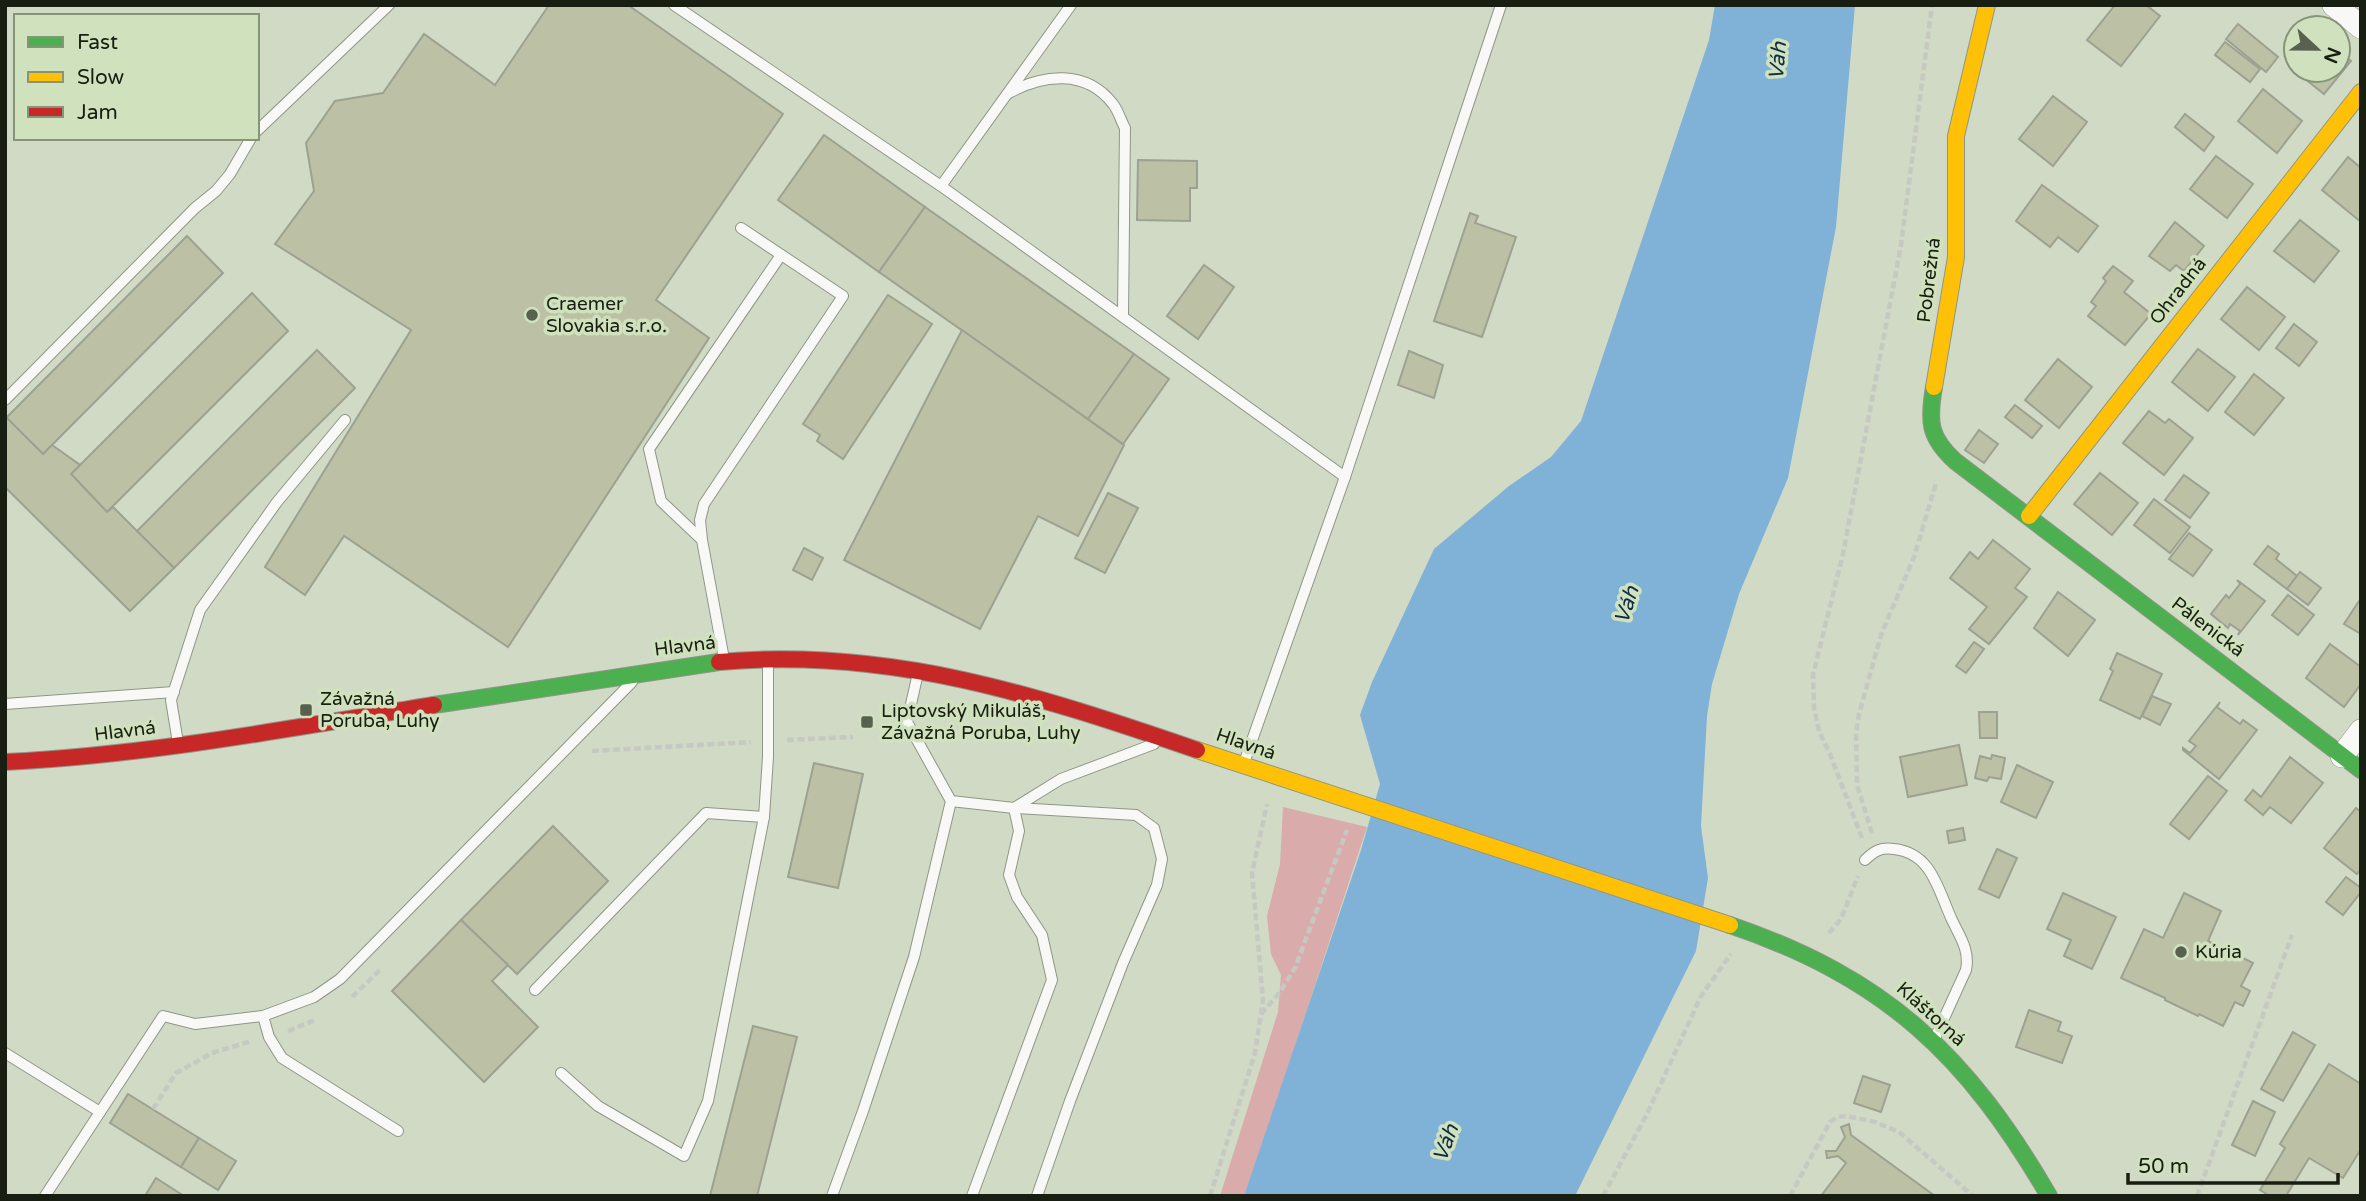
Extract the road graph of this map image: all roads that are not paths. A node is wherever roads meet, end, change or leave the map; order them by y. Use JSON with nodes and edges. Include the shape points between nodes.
{"nodes":[{"id":1,"x":389,"y":5,"type":"edge"},
{"id":2,"x":674,"y":5,"type":"edge"},
{"id":3,"x":1071,"y":5,"type":"edge"},
{"id":4,"x":1501,"y":5,"type":"edge"},
{"id":5,"x":1987,"y":5,"type":"edge"},
{"id":6,"x":2334,"y":5,"type":"edge"},
{"id":7,"x":2361,"y":27,"type":"edge"},
{"id":8,"x":2361,"y":92,"type":"edge"},
{"id":9,"x":1009,"y":93,"type":"junction"},
{"id":10,"x":259,"y":129,"type":"edge"},
{"id":11,"x":250,"y":140,"type":"edge"},
{"id":12,"x":940,"y":186,"type":"junction"},
{"id":13,"x":741,"y":228,"type":"dead end"},
{"id":14,"x":781,"y":255,"type":"junction"},
{"id":15,"x":1122,"y":315,"type":"junction"},
{"id":16,"x":5,"y":400,"type":"edge"},
{"id":17,"x":345,"y":420,"type":"dead end"},
{"id":18,"x":1345,"y":477,"type":"junction"},
{"id":19,"x":2029,"y":516,"type":"junction"},
{"id":20,"x":702,"y":540,"type":"junction"},
{"id":21,"x":768,"y":658,"type":"junction"},
{"id":22,"x":725,"y":663,"type":"junction"},
{"id":23,"x":919,"y":671,"type":"junction"},
{"id":24,"x":641,"y":673,"type":"junction"},
{"id":25,"x":173,"y":692,"type":"junction"},
{"id":26,"x":5,"y":704,"type":"edge"},
{"id":27,"x":2361,"y":731,"type":"edge"},
{"id":28,"x":1165,"y":739,"type":"junction"},
{"id":29,"x":178,"y":746,"type":"junction"},
{"id":30,"x":2342,"y":756,"type":"junction"},
{"id":31,"x":5,"y":762,"type":"edge"},
{"id":32,"x":1243,"y":766,"type":"junction"},
{"id":33,"x":2361,"y":770,"type":"edge"},
{"id":34,"x":951,"y":801,"type":"junction"},
{"id":35,"x":1014,"y":808,"type":"junction"},
{"id":36,"x":764,"y":817,"type":"junction"},
{"id":37,"x":1870,"y":856,"type":"road end"},
{"id":38,"x":1740,"y":928,"type":"joint"},
{"id":39,"x":535,"y":990,"type":"dead end"},
{"id":40,"x":263,"y":1016,"type":"junction"},
{"id":41,"x":1934,"y":1041,"type":"junction"},
{"id":42,"x":5,"y":1053,"type":"edge"},
{"id":43,"x":561,"y":1073,"type":"dead end"},
{"id":44,"x":100,"y":1112,"type":"junction"},
{"id":45,"x":398,"y":1131,"type":"dead end"},
{"id":46,"x":44,"y":1196,"type":"edge"},
{"id":47,"x":832,"y":1196,"type":"edge"},
{"id":48,"x":972,"y":1196,"type":"edge"},
{"id":49,"x":1037,"y":1196,"type":"edge"},
{"id":50,"x":2049,"y":1196,"type":"edge"}],
"edges":[{"from":1,"to":10,"type":"lane"},
{"from":2,"to":12,"type":"lane"},
{"from":3,"to":9,"type":"lane"},
{"from":4,"to":18,"type":"lane"},
{"from":5,"to":19,"type":"street","name":"Pobrežná","via":[[1956,136],[1956,257],[1931,405],[1934,436],[1946,453]]},
{"from":6,"to":7,"type":"street"},
{"from":8,"to":19,"type":"street","name":"Ohradná"},
{"from":9,"to":12,"type":"lane"},
{"from":9,"to":15,"type":"lane","via":[[1029,82],[1060,77],[1081,81],[1114,104],[1125,128]]},
{"from":11,"to":16,"type":"lane","via":[[216,191]]},
{"from":12,"to":15,"type":"lane"},
{"from":13,"to":14,"type":"lane"},
{"from":14,"to":20,"type":"lane","via":[[649,449],[661,501]]},
{"from":14,"to":20,"type":"lane","via":[[843,296],[704,504]]},
{"from":15,"to":18,"type":"lane"},
{"from":17,"to":25,"type":"lane","via":[[277,502],[200,610]]},
{"from":18,"to":32,"type":"lane"},
{"from":19,"to":30,"type":"street","name":"Pálenická"},
{"from":20,"to":22,"type":"lane"},
{"from":21,"to":22,"type":"street","name":"Hlavná"},
{"from":21,"to":23,"type":"street","name":"Hlavná","via":[[834,659]]},
{"from":21,"to":36,"type":"lane"},
{"from":22,"to":24,"type":"street","name":"Hlavná"},
{"from":23,"to":28,"type":"street","name":"Hlavná","via":[[1029,696]]},
{"from":23,"to":34,"type":"lane","via":[[907,722]]},
{"from":24,"to":29,"type":"street","name":"Hlavná"},
{"from":24,"to":40,"type":"lane","via":[[340,979],[314,997]]},
{"from":25,"to":26,"type":"lane"},
{"from":25,"to":29,"type":"lane"},
{"from":27,"to":30,"type":"street"},
{"from":28,"to":32,"type":"street","name":"Hlavná"},
{"from":28,"to":35,"type":"lane","via":[[1061,779]]},
{"from":29,"to":31,"type":"street","name":"Hlavná"},
{"from":30,"to":33,"type":"street","name":"Pálenická"},
{"from":32,"to":38,"type":"street","name":"Hlavná"},
{"from":34,"to":35,"type":"lane"},
{"from":34,"to":47,"type":"lane","via":[[914,957]]},
{"from":35,"to":48,"type":"lane","via":[[1020,831],[1009,875],[1017,897],[1042,935],[1052,980]]},
{"from":35,"to":49,"type":"lane","via":[[1136,815],[1154,828],[1161,859],[1157,885],[1123,962]]},
{"from":36,"to":39,"type":"lane","via":[[706,813]]},
{"from":36,"to":43,"type":"lane","via":[[708,1101],[684,1156],[598,1106]]},
{"from":37,"to":41,"type":"lane","via":[[1881,848],[1900,849],[1925,864],[1965,946],[1966,970]]},
{"from":38,"to":41,"type":"street","name":"Kláštorná","via":[[1810,956],[1876,993]]},
{"from":40,"to":44,"type":"lane","via":[[195,1024],[163,1016]]},
{"from":40,"to":45,"type":"lane","via":[[282,1058]]},
{"from":41,"to":50,"type":"street","name":"Kláštorná","via":[[1979,1091]]},
{"from":42,"to":44,"type":"lane"},
{"from":44,"to":46,"type":"lane"}]}
